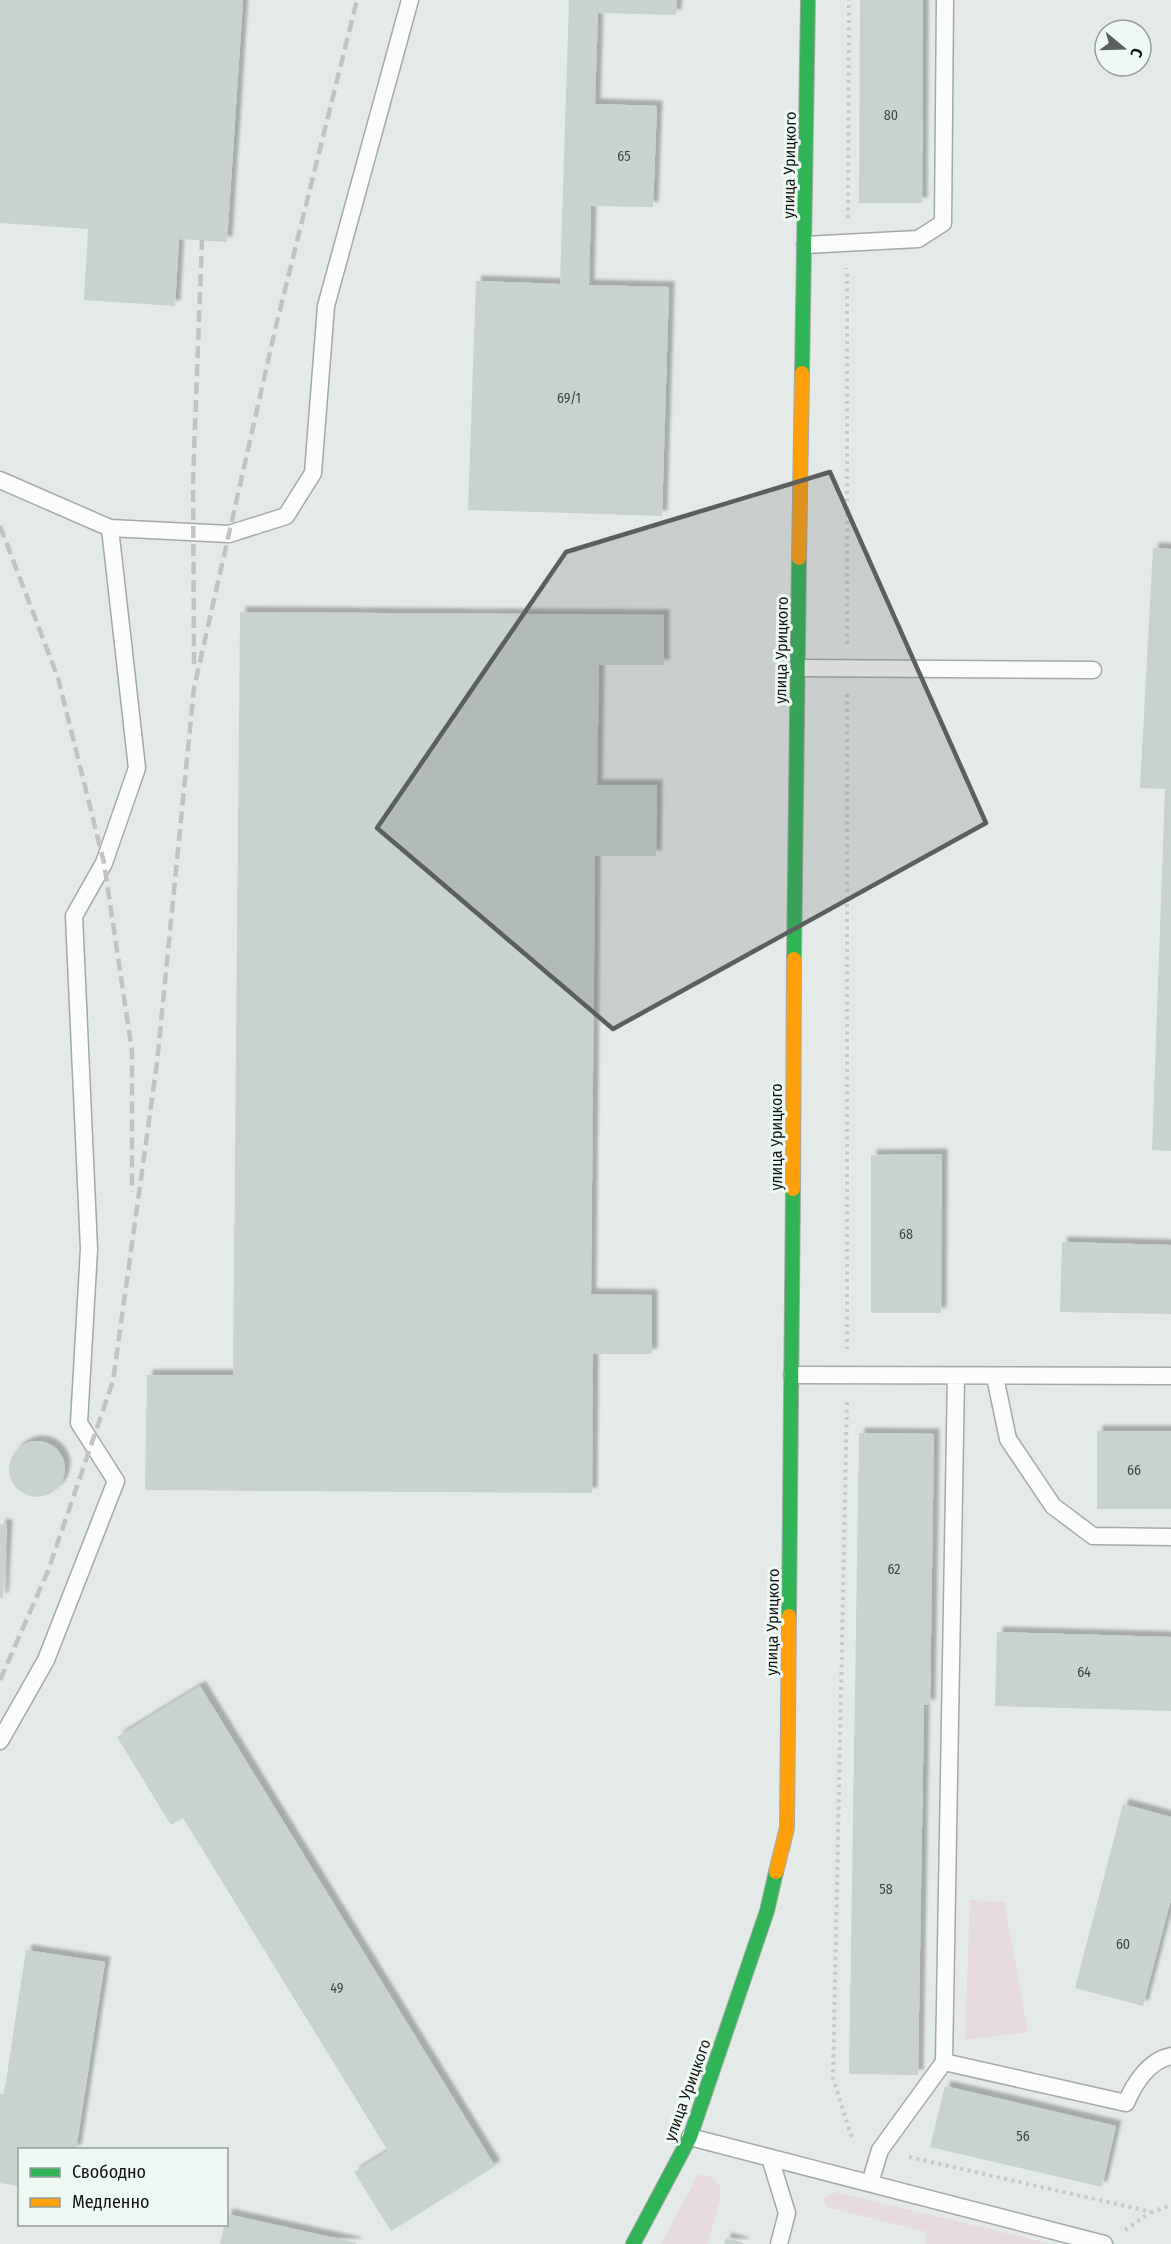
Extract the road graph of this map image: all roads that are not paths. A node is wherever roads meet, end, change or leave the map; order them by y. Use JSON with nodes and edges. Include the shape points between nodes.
{"nodes":[{"id":1,"x":411,"y":0,"type":"edge"},
{"id":2,"x":808,"y":0,"type":"edge"},
{"id":3,"x":945,"y":0,"type":"edge"},
{"id":4,"x":805,"y":245,"type":"junction"},
{"id":5,"x":0,"y":480,"type":"edge"},
{"id":6,"x":110,"y":528,"type":"junction"},
{"id":7,"x":797,"y":668,"type":"junction"},
{"id":8,"x":1093,"y":670,"type":"dead end"},
{"id":9,"x":792,"y":1376,"type":"junction"},
{"id":10,"x":1171,"y":1376,"type":"edge"},
{"id":11,"x":956,"y":1377,"type":"junction"},
{"id":12,"x":995,"y":1377,"type":"junction"},
{"id":13,"x":1171,"y":1537,"type":"edge"},
{"id":14,"x":0,"y":1741,"type":"edge"},
{"id":15,"x":1171,"y":2056,"type":"edge"},
{"id":16,"x":944,"y":2061,"type":"junction"},
{"id":17,"x":690,"y":2137,"type":"junction"},
{"id":18,"x":770,"y":2158,"type":"junction"},
{"id":19,"x":870,"y":2184,"type":"junction"},
{"id":20,"x":633,"y":2244,"type":"edge"},
{"id":21,"x":779,"y":2244,"type":"edge"},
{"id":22,"x":1104,"y":2244,"type":"edge"}],
"edges":[{"from":1,"to":6,"type":"lane","via":[[326,306],[313,473],[286,516],[229,534]]},
{"from":2,"to":4,"type":"street","name":"улица Урицкого"},
{"from":3,"to":4,"type":"lane","via":[[943,223],[918,239]]},
{"from":4,"to":7,"type":"street","name":"улица Урицкого"},
{"from":5,"to":6,"type":"lane"},
{"from":6,"to":14,"type":"lane","via":[[137,768],[104,862],[74,916],[89,1249],[79,1423],[116,1481],[46,1660]]},
{"from":7,"to":8,"type":"lane"},
{"from":7,"to":9,"type":"street","name":"улица Урицкого"},
{"from":9,"to":11,"type":"lane"},
{"from":9,"to":17,"type":"street","name":"улица Урицкого","via":[[787,1828],[767,1911]]},
{"from":10,"to":12,"type":"lane"},
{"from":11,"to":12,"type":"lane"},
{"from":11,"to":16,"type":"lane"},
{"from":12,"to":13,"type":"lane","via":[[1008,1439],[1053,1506],[1093,1536]]},
{"from":15,"to":16,"type":"lane","via":[[1164,2057],[1135,2082],[1126,2103]]},
{"from":16,"to":19,"type":"lane","via":[[880,2150]]},
{"from":17,"to":18,"type":"lane"},
{"from":17,"to":20,"type":"street","name":"улица Урицкого"},
{"from":18,"to":19,"type":"lane"},
{"from":18,"to":21,"type":"lane","via":[[788,2213]]},
{"from":19,"to":22,"type":"lane"}]}
